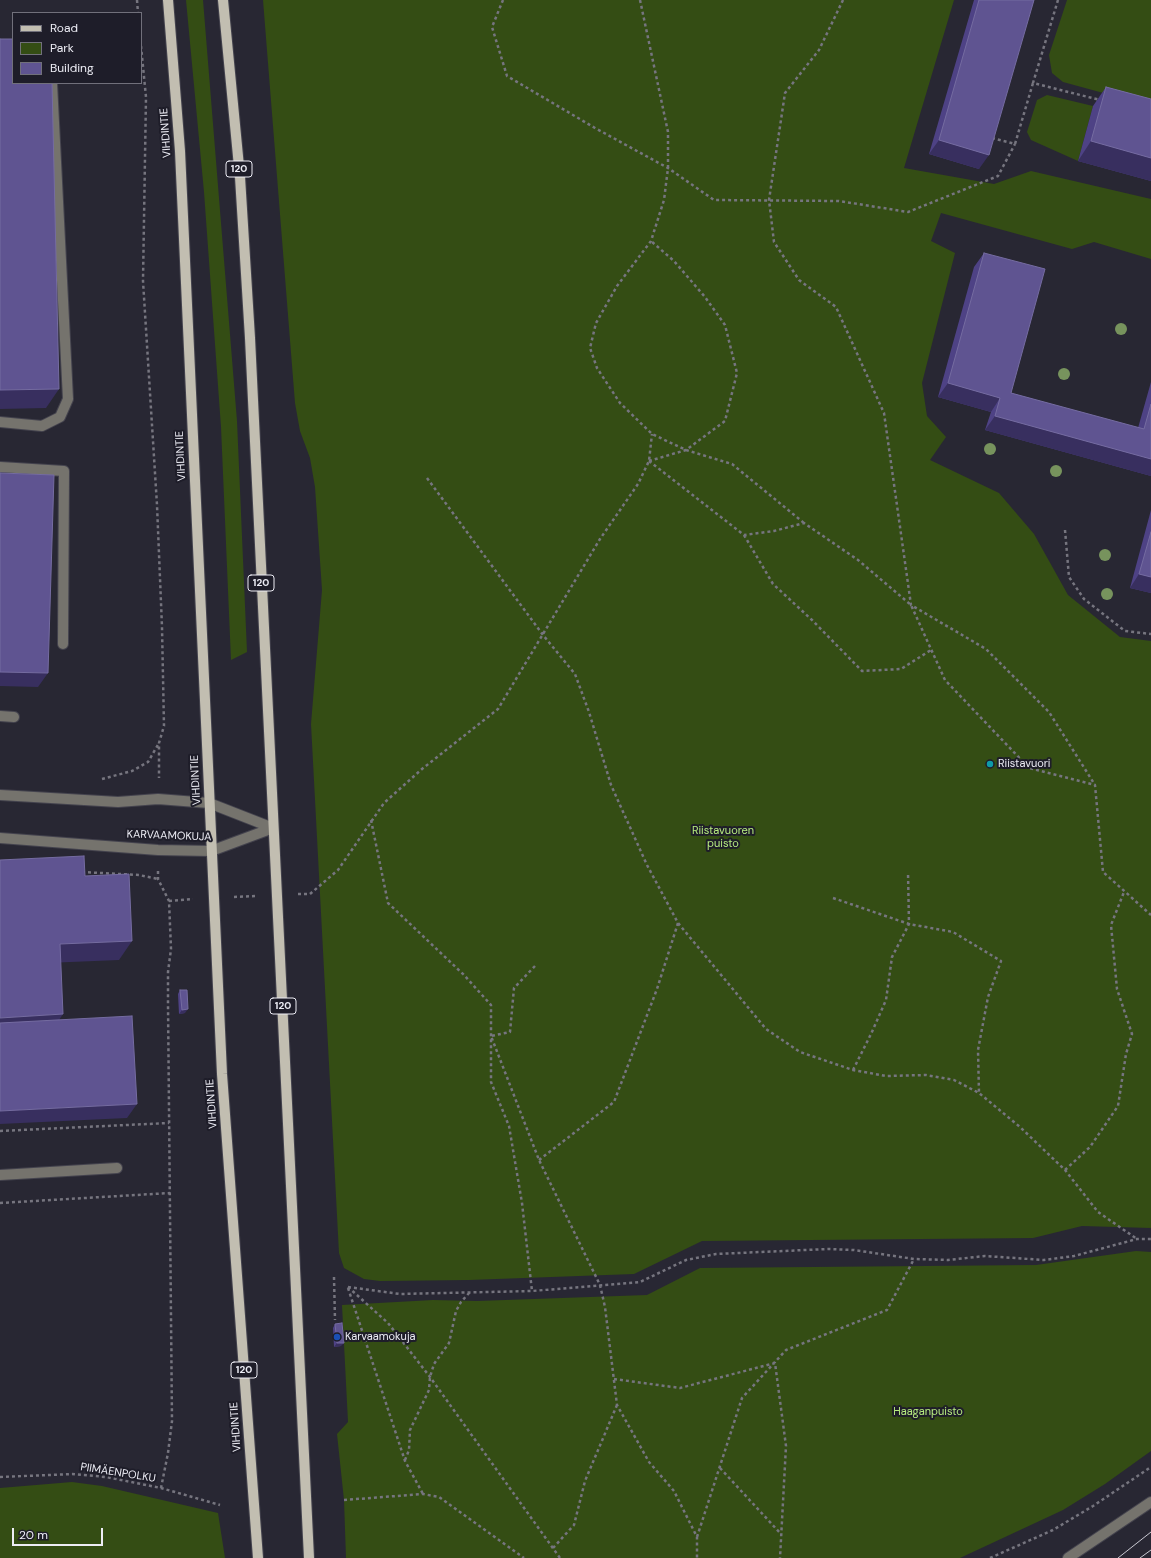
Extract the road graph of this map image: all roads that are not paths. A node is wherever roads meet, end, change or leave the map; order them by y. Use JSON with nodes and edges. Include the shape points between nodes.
{"nodes":[{"id":1,"x":168,"y":0,"type":"edge"},
{"id":2,"x":223,"y":0,"type":"edge"},
{"id":3,"x":52,"y":84,"type":"edge"},
{"id":4,"x":0,"y":422,"type":"edge"},
{"id":5,"x":0,"y":467,"type":"edge"},
{"id":6,"x":63,"y":644,"type":"dead end"},
{"id":7,"x":0,"y":716,"type":"edge"},
{"id":8,"x":14,"y":717,"type":"dead end"},
{"id":9,"x":0,"y":795,"type":"edge"},
{"id":10,"x":209,"y":804,"type":"junction"},
{"id":11,"x":272,"y":828,"type":"junction"},
{"id":12,"x":0,"y":838,"type":"edge"},
{"id":13,"x":212,"y":852,"type":"junction"},
{"id":14,"x":117,"y":1168,"type":"dead end"},
{"id":15,"x":0,"y":1174,"type":"edge"},
{"id":16,"x":1151,"y":1502,"type":"edge"},
{"id":17,"x":258,"y":1558,"type":"edge"},
{"id":18,"x":309,"y":1558,"type":"edge"},
{"id":19,"x":1068,"y":1558,"type":"edge"}],
"edges":[{"from":1,"to":10,"type":"main road","name":"VIHDINTIE","number":"120","via":[[180,151]]},
{"from":2,"to":11,"type":"main road","number":"120","via":[[240,177],[250,338]]},
{"from":3,"to":4,"type":"street","via":[[68,399],[60,417],[42,426]]},
{"from":5,"to":6,"type":"street","via":[[64,471]]},
{"from":7,"to":8,"type":"street"},
{"from":9,"to":10,"type":"street","via":[[118,802],[158,799]]},
{"from":10,"to":11,"type":"street"},
{"from":10,"to":13,"type":"main road","name":"VIHDINTIE","number":"120"},
{"from":11,"to":13,"type":"street","name":"KARVAAMOKUJA"},
{"from":11,"to":18,"type":"main road","number":"120"},
{"from":12,"to":13,"type":"street","name":"KARVAAMOKUJA"},
{"from":13,"to":17,"type":"main road","name":"VIHDINTIE","number":"120","via":[[222,1074]]},
{"from":14,"to":15,"type":"street"},
{"from":16,"to":19,"type":"street"}]}
